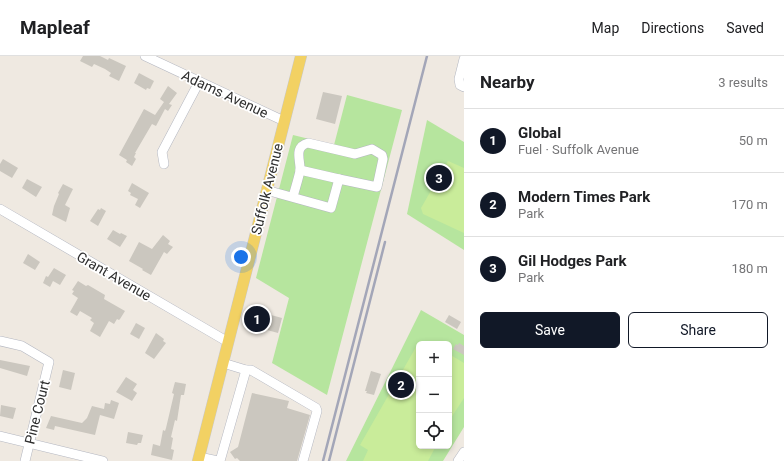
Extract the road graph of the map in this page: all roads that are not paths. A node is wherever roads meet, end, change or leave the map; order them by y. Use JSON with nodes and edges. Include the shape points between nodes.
{"nodes":[{"id":1,"x":145,"y":56,"type":"edge"},
{"id":2,"x":301,"y":56,"type":"edge"},
{"id":3,"x":464,"y":58,"type":"edge"},
{"id":4,"x":199,"y":82,"type":"junction"},
{"id":5,"x":464,"y":88,"type":"edge"},
{"id":6,"x":284,"y":121,"type":"junction"},
{"id":7,"x":164,"y":164,"type":"dead end"},
{"id":8,"x":300,"y":170,"type":"junction"},
{"id":9,"x":340,"y":178,"type":"junction"},
{"id":10,"x":266,"y":190,"type":"junction"},
{"id":11,"x":294,"y":197,"type":"junction"},
{"id":12,"x":0,"y":209,"type":"edge"},
{"id":13,"x":0,"y":341,"type":"edge"},
{"id":14,"x":228,"y":342,"type":"junction"},
{"id":15,"x":223,"y":363,"type":"junction"},
{"id":16,"x":246,"y":370,"type":"junction"},
{"id":17,"x":0,"y":436,"type":"edge"},
{"id":18,"x":30,"y":443,"type":"junction"},
{"id":19,"x":464,"y":452,"type":"edge"},
{"id":20,"x":198,"y":459,"type":"edge"},
{"id":21,"x":25,"y":461,"type":"edge"},
{"id":22,"x":103,"y":461,"type":"edge"},
{"id":23,"x":219,"y":461,"type":"edge"},
{"id":24,"x":303,"y":461,"type":"edge"},
{"id":25,"x":458,"y":461,"type":"edge"}],
"edges":[{"from":1,"to":4,"type":"street","name":"Adams Avenue"},
{"from":2,"to":6,"type":"main road","name":"Suffolk Avenue"},
{"from":3,"to":5,"type":"street","via":[[460,79],[460,85]]},
{"from":4,"to":6,"type":"street","name":"Adams Avenue"},
{"from":4,"to":7,"type":"street","via":[[162,152]]},
{"from":6,"to":10,"type":"main road","name":"Suffolk Avenue"},
{"from":8,"to":9,"type":"street"},
{"from":8,"to":9,"type":"street","via":[[299,151],[308,143],[355,154],[372,150],[382,154],[384,159],[376,188]]},
{"from":8,"to":11,"type":"street"},
{"from":9,"to":11,"type":"street","via":[[331,208]]},
{"from":10,"to":11,"type":"street"},
{"from":10,"to":14,"type":"main road","name":"Suffolk Avenue"},
{"from":12,"to":14,"type":"street","name":"Grant Avenue"},
{"from":13,"to":18,"type":"street","name":"Pine Court","via":[[22,346],[49,362]]},
{"from":14,"to":15,"type":"main road","name":"Suffolk Avenue"},
{"from":15,"to":16,"type":"street"},
{"from":15,"to":20,"type":"main road","name":"Suffolk Avenue"},
{"from":16,"to":23,"type":"street"},
{"from":16,"to":24,"type":"street","via":[[251,370],[316,408]]},
{"from":17,"to":18,"type":"street"},
{"from":18,"to":21,"type":"street","name":"Pine Court"},
{"from":18,"to":22,"type":"street"},
{"from":19,"to":25,"type":"street"},
{"from":20,"to":23,"type":"street"}]}
